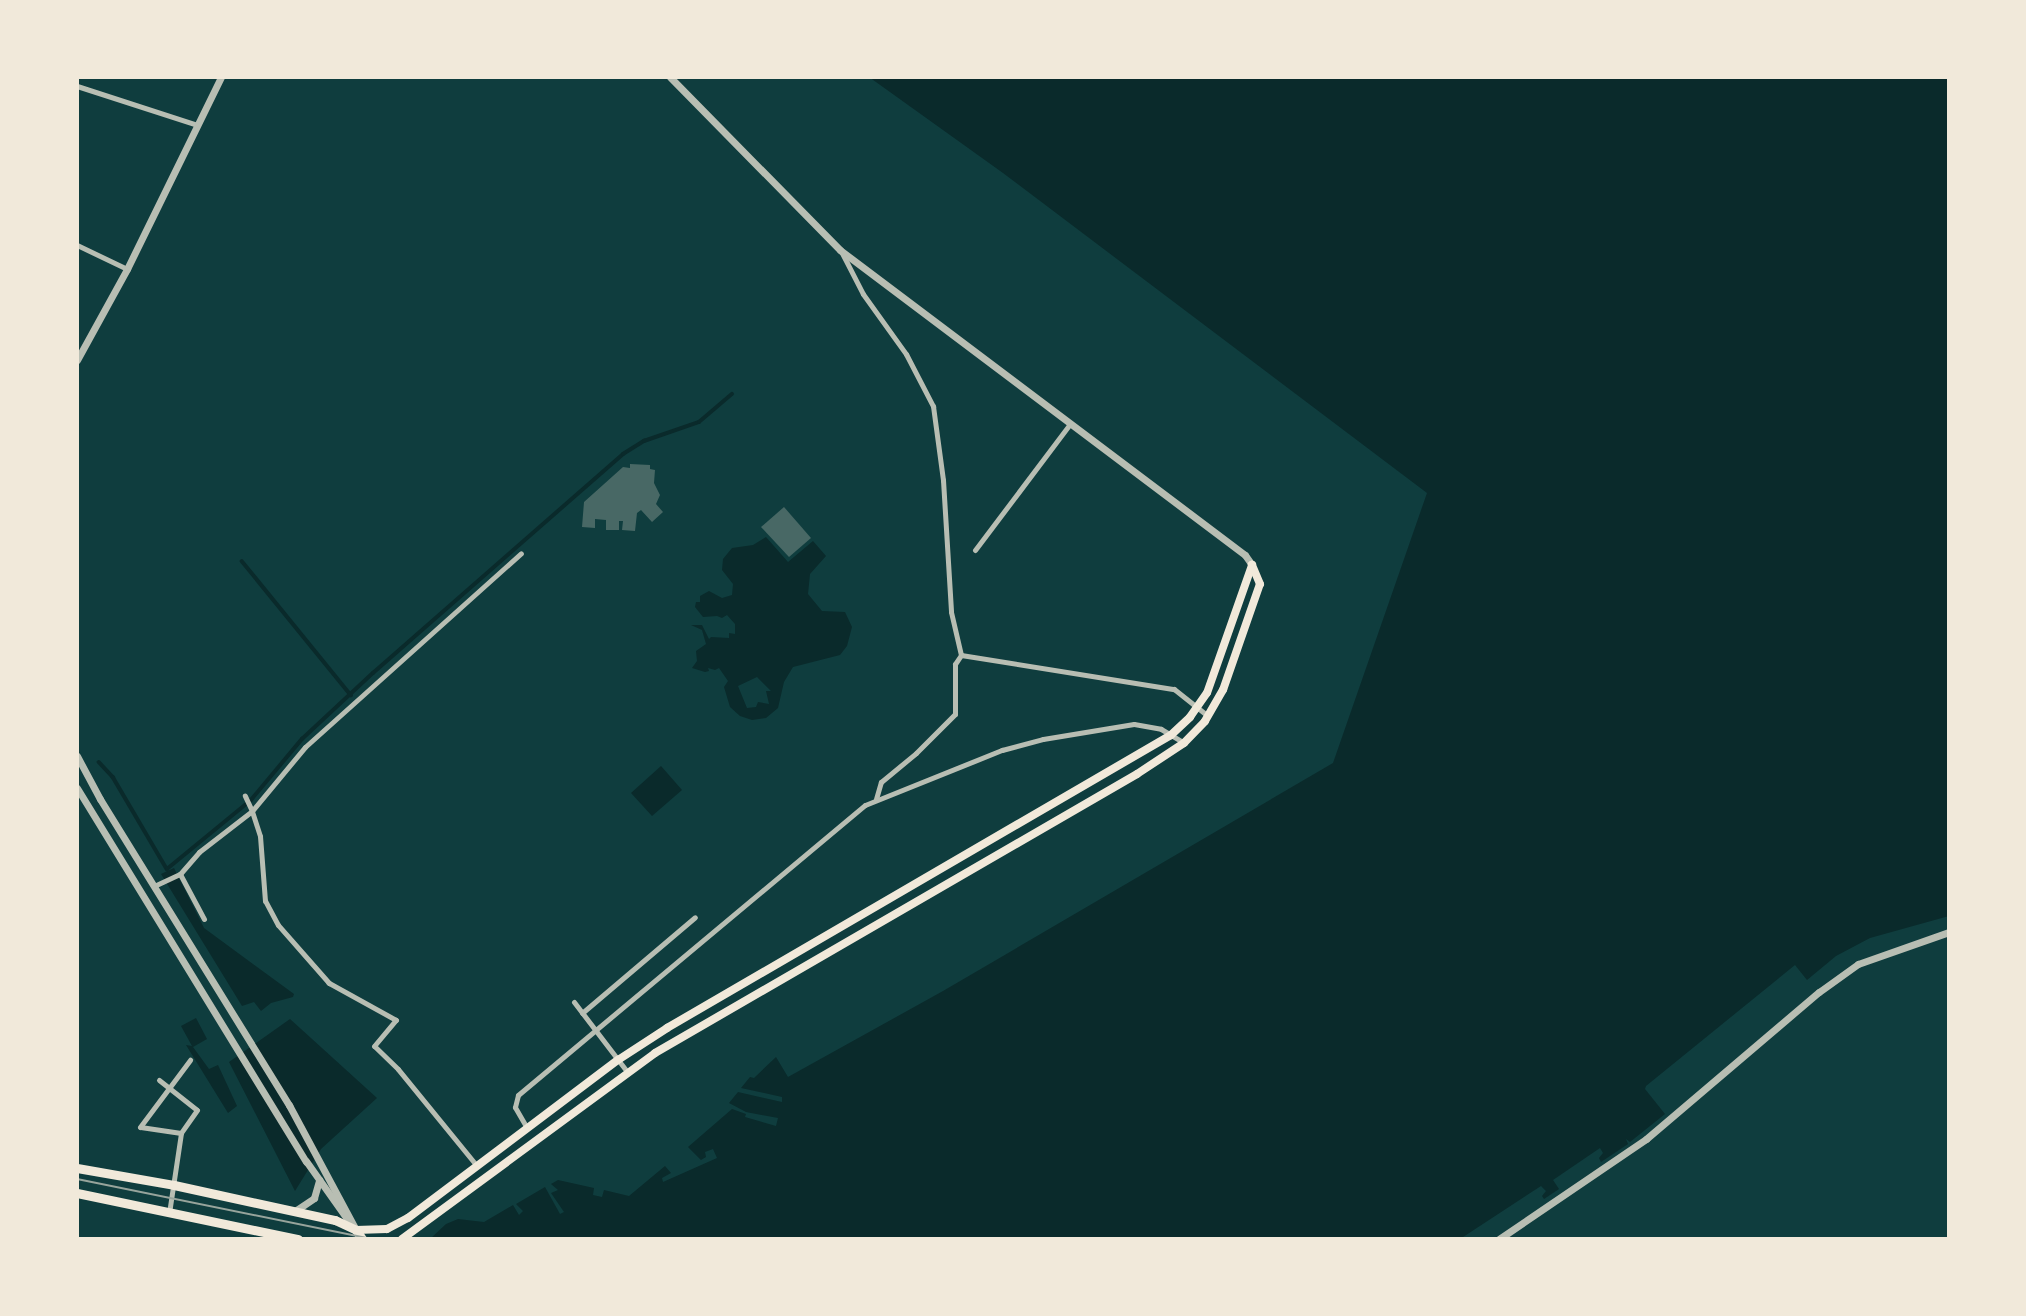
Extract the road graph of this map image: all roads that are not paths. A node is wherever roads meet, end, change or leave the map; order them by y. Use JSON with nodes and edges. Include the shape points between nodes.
{"nodes":[{"id":1,"x":221,"y":77,"type":"edge"},
{"id":2,"x":670,"y":77,"type":"edge"},
{"id":3,"x":77,"y":86,"type":"edge"},
{"id":4,"x":198,"y":125,"type":"junction"},
{"id":5,"x":77,"y":245,"type":"edge"},
{"id":6,"x":840,"y":250,"type":"junction"},
{"id":7,"x":127,"y":269,"type":"junction"},
{"id":8,"x":77,"y":360,"type":"edge"},
{"id":9,"x":1070,"y":424,"type":"junction"},
{"id":10,"x":975,"y":551,"type":"dead end"},
{"id":11,"x":521,"y":553,"type":"dead end"},
{"id":12,"x":1252,"y":565,"type":"junction"},
{"id":13,"x":961,"y":655,"type":"junction"},
{"id":14,"x":1198,"y":707,"type":"junction"},
{"id":15,"x":1208,"y":716,"type":"junction"},
{"id":16,"x":1171,"y":735,"type":"junction"},
{"id":17,"x":1184,"y":743,"type":"junction"},
{"id":18,"x":77,"y":756,"type":"edge"},
{"id":19,"x":77,"y":788,"type":"edge"},
{"id":20,"x":245,"y":796,"type":"dead end"},
{"id":21,"x":876,"y":799,"type":"junction"},
{"id":22,"x":252,"y":811,"type":"junction"},
{"id":23,"x":180,"y":874,"type":"junction"},
{"id":24,"x":154,"y":886,"type":"junction"},
{"id":25,"x":695,"y":917,"type":"dead end"},
{"id":26,"x":204,"y":919,"type":"dead end"},
{"id":27,"x":1949,"y":932,"type":"edge"},
{"id":28,"x":574,"y":1002,"type":"dead end"},
{"id":29,"x":582,"y":1013,"type":"junction"},
{"id":30,"x":595,"y":1030,"type":"junction"},
{"id":31,"x":190,"y":1060,"type":"dead end"},
{"id":32,"x":618,"y":1060,"type":"junction"},
{"id":33,"x":628,"y":1073,"type":"junction"},
{"id":34,"x":159,"y":1080,"type":"dead end"},
{"id":35,"x":169,"y":1088,"type":"junction"},
{"id":36,"x":527,"y":1128,"type":"junction"},
{"id":37,"x":181,"y":1133,"type":"junction"},
{"id":38,"x":477,"y":1166,"type":"junction"},
{"id":39,"x":77,"y":1168,"type":"edge"},
{"id":40,"x":319,"y":1180,"type":"junction"},
{"id":41,"x":174,"y":1185,"type":"junction"},
{"id":42,"x":77,"y":1193,"type":"edge"},
{"id":43,"x":295,"y":1211,"type":"junction"},
{"id":44,"x":169,"y":1213,"type":"junction"},
{"id":45,"x":356,"y":1230,"type":"junction"},
{"id":46,"x":298,"y":1239,"type":"edge"},
{"id":47,"x":362,"y":1239,"type":"edge"},
{"id":48,"x":402,"y":1239,"type":"edge"},
{"id":49,"x":1499,"y":1239,"type":"edge"}],
"edges":[{"from":1,"to":4,"type":"street"},
{"from":2,"to":6,"type":"street"},
{"from":3,"to":4,"type":"street"},
{"from":4,"to":7,"type":"street"},
{"from":5,"to":7,"type":"street"},
{"from":6,"to":9,"type":"street"},
{"from":6,"to":13,"type":"street","via":[[933,406],[943,480],[951,612]]},
{"from":7,"to":8,"type":"street"},
{"from":9,"to":10,"type":"street"},
{"from":9,"to":12,"type":"street","via":[[1245,555]]},
{"from":11,"to":22,"type":"street","via":[[305,747]]},
{"from":12,"to":14,"type":"main road","via":[[1217,670]]},
{"from":12,"to":15,"type":"main road","via":[[1259,584],[1223,690]]},
{"from":13,"to":14,"type":"street","via":[[1174,689]]},
{"from":13,"to":21,"type":"street","via":[[955,664],[955,714],[881,782]]},
{"from":14,"to":15,"type":"street"},
{"from":14,"to":16,"type":"main road"},
{"from":15,"to":17,"type":"main road"},
{"from":16,"to":17,"type":"street"},
{"from":16,"to":21,"type":"street","via":[[1134,724],[1043,739],[1002,750]]},
{"from":16,"to":32,"type":"main road"},
{"from":17,"to":33,"type":"main road","via":[[693,1030]]},
{"from":18,"to":24,"type":"street"},
{"from":19,"to":40,"type":"street"},
{"from":20,"to":22,"type":"street"},
{"from":21,"to":30,"type":"street"},
{"from":22,"to":23,"type":"street","via":[[199,852]]},
{"from":22,"to":38,"type":"street","via":[[260,836],[265,901],[278,925],[329,983],[396,1020],[374,1046]]},
{"from":23,"to":24,"type":"street"},
{"from":23,"to":26,"type":"street"},
{"from":24,"to":45,"type":"street","via":[[251,1042]]},
{"from":25,"to":29,"type":"street"},
{"from":27,"to":49,"type":"street","via":[[1858,964],[1646,1139]]},
{"from":28,"to":29,"type":"street"},
{"from":29,"to":30,"type":"street"},
{"from":30,"to":32,"type":"street"},
{"from":30,"to":36,"type":"street","via":[[518,1095],[515,1107]]},
{"from":31,"to":35,"type":"street"},
{"from":32,"to":33,"type":"street"},
{"from":32,"to":36,"type":"main road"},
{"from":33,"to":48,"type":"main road"},
{"from":34,"to":35,"type":"street"},
{"from":35,"to":37,"type":"street","via":[[197,1110]]},
{"from":35,"to":37,"type":"street","via":[[140,1127]]},
{"from":36,"to":38,"type":"main road"},
{"from":37,"to":41,"type":"street"},
{"from":38,"to":45,"type":"main road","via":[[387,1229]]},
{"from":39,"to":41,"type":"main road"},
{"from":40,"to":43,"type":"street","via":[[314,1198]]},
{"from":40,"to":45,"type":"street"},
{"from":41,"to":43,"type":"main road"},
{"from":41,"to":44,"type":"street"},
{"from":42,"to":44,"type":"main road"},
{"from":43,"to":45,"type":"main road"},
{"from":44,"to":46,"type":"main road"},
{"from":45,"to":47,"type":"main road"}]}
